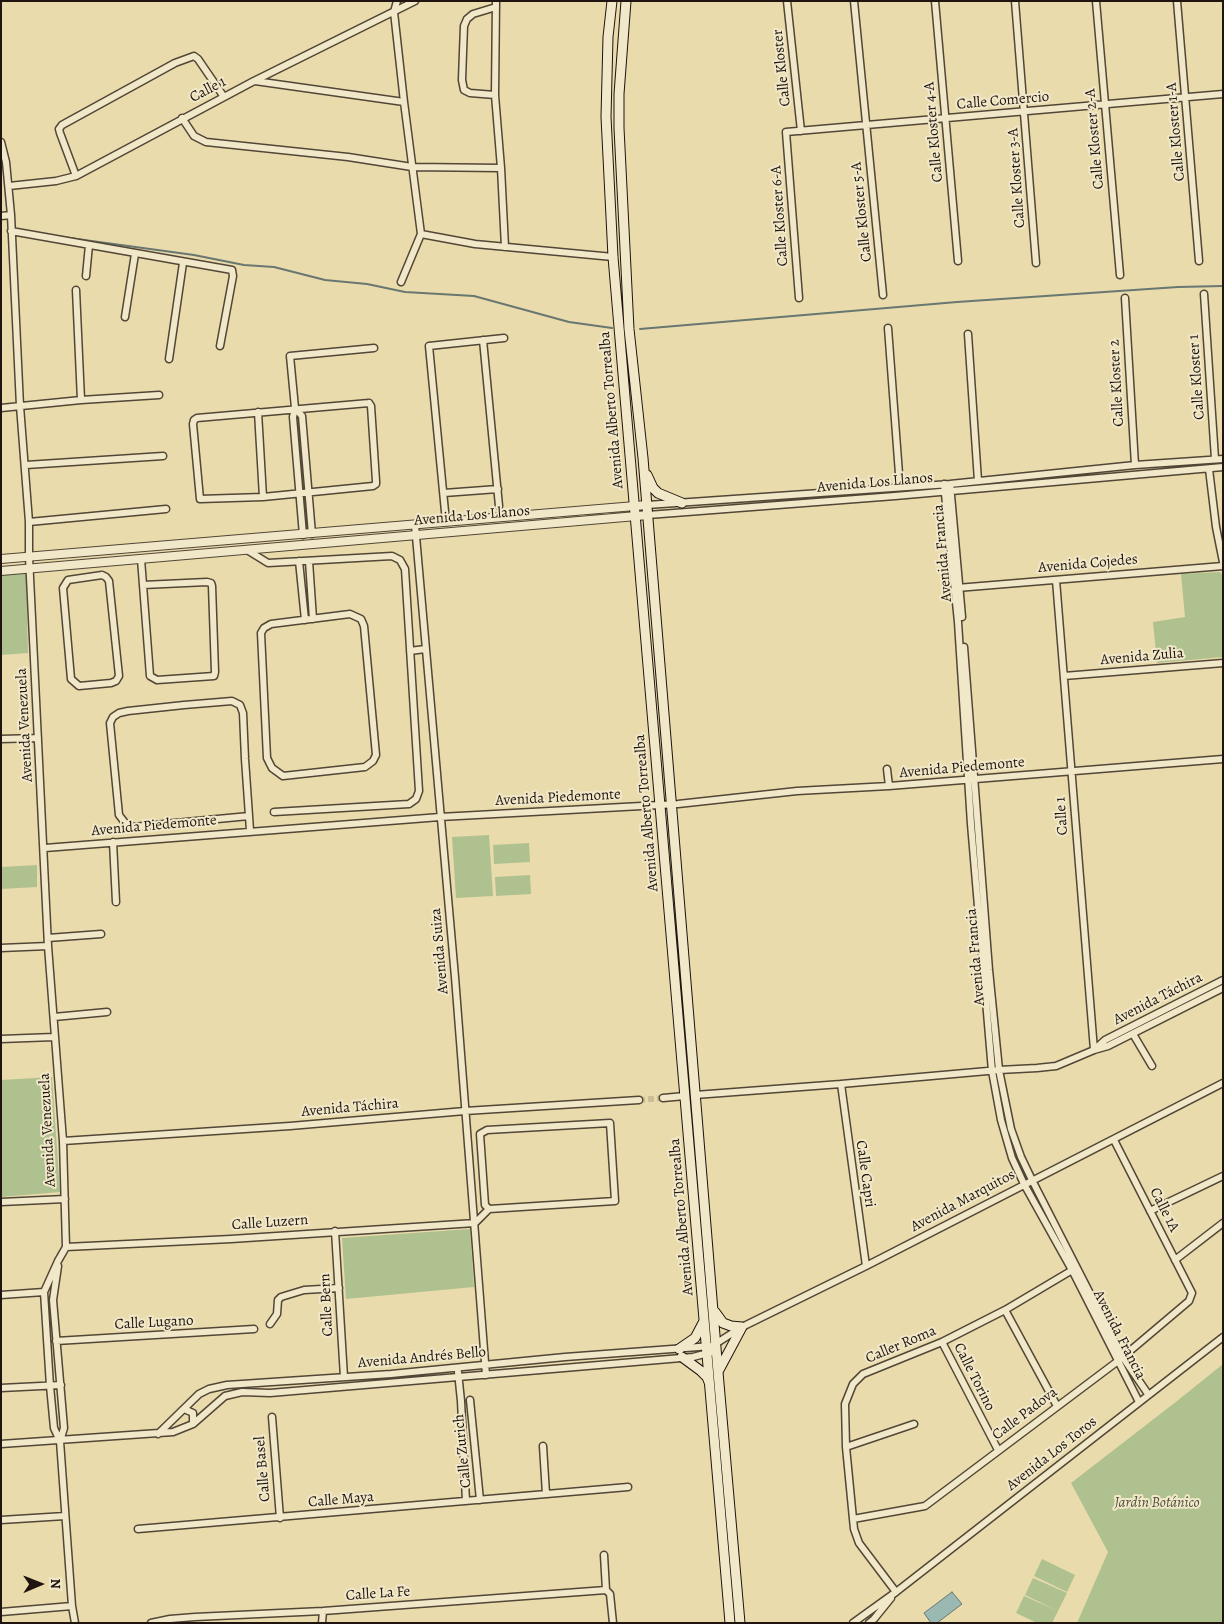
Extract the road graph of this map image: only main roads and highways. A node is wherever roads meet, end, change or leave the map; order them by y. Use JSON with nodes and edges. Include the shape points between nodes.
{"nodes":[{"id":1,"x":612,"y":1,"type":"edge"},
{"id":2,"x":626,"y":1,"type":"edge"},
{"id":3,"x":644,"y":469,"type":"junction"},
{"id":4,"x":682,"y":503,"type":"road end"},
{"id":5,"x":713,"y":1306,"type":"junction"},
{"id":6,"x":704,"y":1321,"type":"junction"},
{"id":7,"x":718,"y":1372,"type":"junction"},
{"id":8,"x":709,"y":1384,"type":"junction"},
{"id":9,"x":730,"y":1623,"type":"edge"},
{"id":10,"x":740,"y":1623,"type":"edge"}],
"edges":[{"from":1,"to":6,"type":"main road","name":"Avenida Alberto Torrealba","via":[[606,117],[613,257]]},
{"from":2,"to":3,"type":"main road","name":"Avenida Alberto Torrealba","via":[[619,128],[629,329]]},
{"from":3,"to":4,"type":"main road","via":[[658,493]]},
{"from":3,"to":5,"type":"main road","name":"Avenida Alberto Torrealba"},
{"from":5,"to":7,"type":"main road","name":"Avenida Alberto Torrealba"},
{"from":5,"to":7,"type":"main road","via":[[723,1323],[742,1327]]},
{"from":6,"to":8,"type":"main road","name":"Avenida Alberto Torrealba"},
{"from":6,"to":8,"type":"main road","via":[[695,1338],[680,1353],[707,1376]]},
{"from":7,"to":10,"type":"main road","name":"Avenida Alberto Torrealba"},
{"from":8,"to":9,"type":"main road","name":"Avenida Alberto Torrealba"}]}
